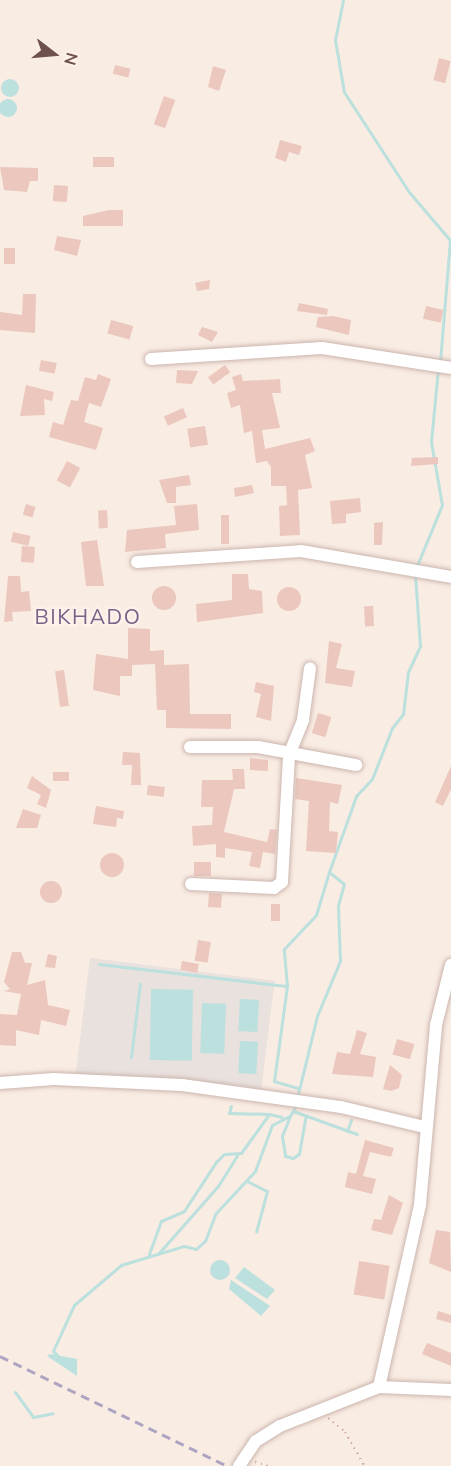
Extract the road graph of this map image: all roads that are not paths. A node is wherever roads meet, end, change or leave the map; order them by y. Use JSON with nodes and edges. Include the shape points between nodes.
{"nodes":[{"id":1,"x":151,"y":359,"type":"dead end"},
{"id":2,"x":448,"y":367,"type":"edge"},
{"id":3,"x":137,"y":562,"type":"dead end"},
{"id":4,"x":451,"y":577,"type":"edge"},
{"id":5,"x":310,"y":668,"type":"dead end"},
{"id":6,"x":190,"y":747,"type":"dead end"},
{"id":7,"x":289,"y":755,"type":"junction"},
{"id":8,"x":356,"y":765,"type":"dead end"},
{"id":9,"x":190,"y":884,"type":"dead end"},
{"id":10,"x":451,"y":965,"type":"edge"},
{"id":11,"x":0,"y":1083,"type":"edge"},
{"id":12,"x":424,"y":1127,"type":"junction"},
{"id":13,"x":379,"y":1387,"type":"junction"},
{"id":14,"x":451,"y":1390,"type":"edge"},
{"id":15,"x":239,"y":1466,"type":"edge"}],
"edges":[{"from":1,"to":2,"type":"street","via":[[322,348]]},
{"from":3,"to":4,"type":"street","via":[[301,551]]},
{"from":5,"to":7,"type":"street","via":[[303,720]]},
{"from":6,"to":7,"type":"street","via":[[258,747]]},
{"from":7,"to":8,"type":"street"},
{"from":7,"to":9,"type":"street","via":[[282,882],[274,888]]},
{"from":10,"to":12,"type":"street","via":[[436,1025]]},
{"from":11,"to":12,"type":"street","via":[[54,1079],[182,1084],[341,1107]]},
{"from":12,"to":13,"type":"street","via":[[420,1205]]},
{"from":13,"to":14,"type":"street"},
{"from":13,"to":15,"type":"street","via":[[319,1410],[256,1441]]}]}
